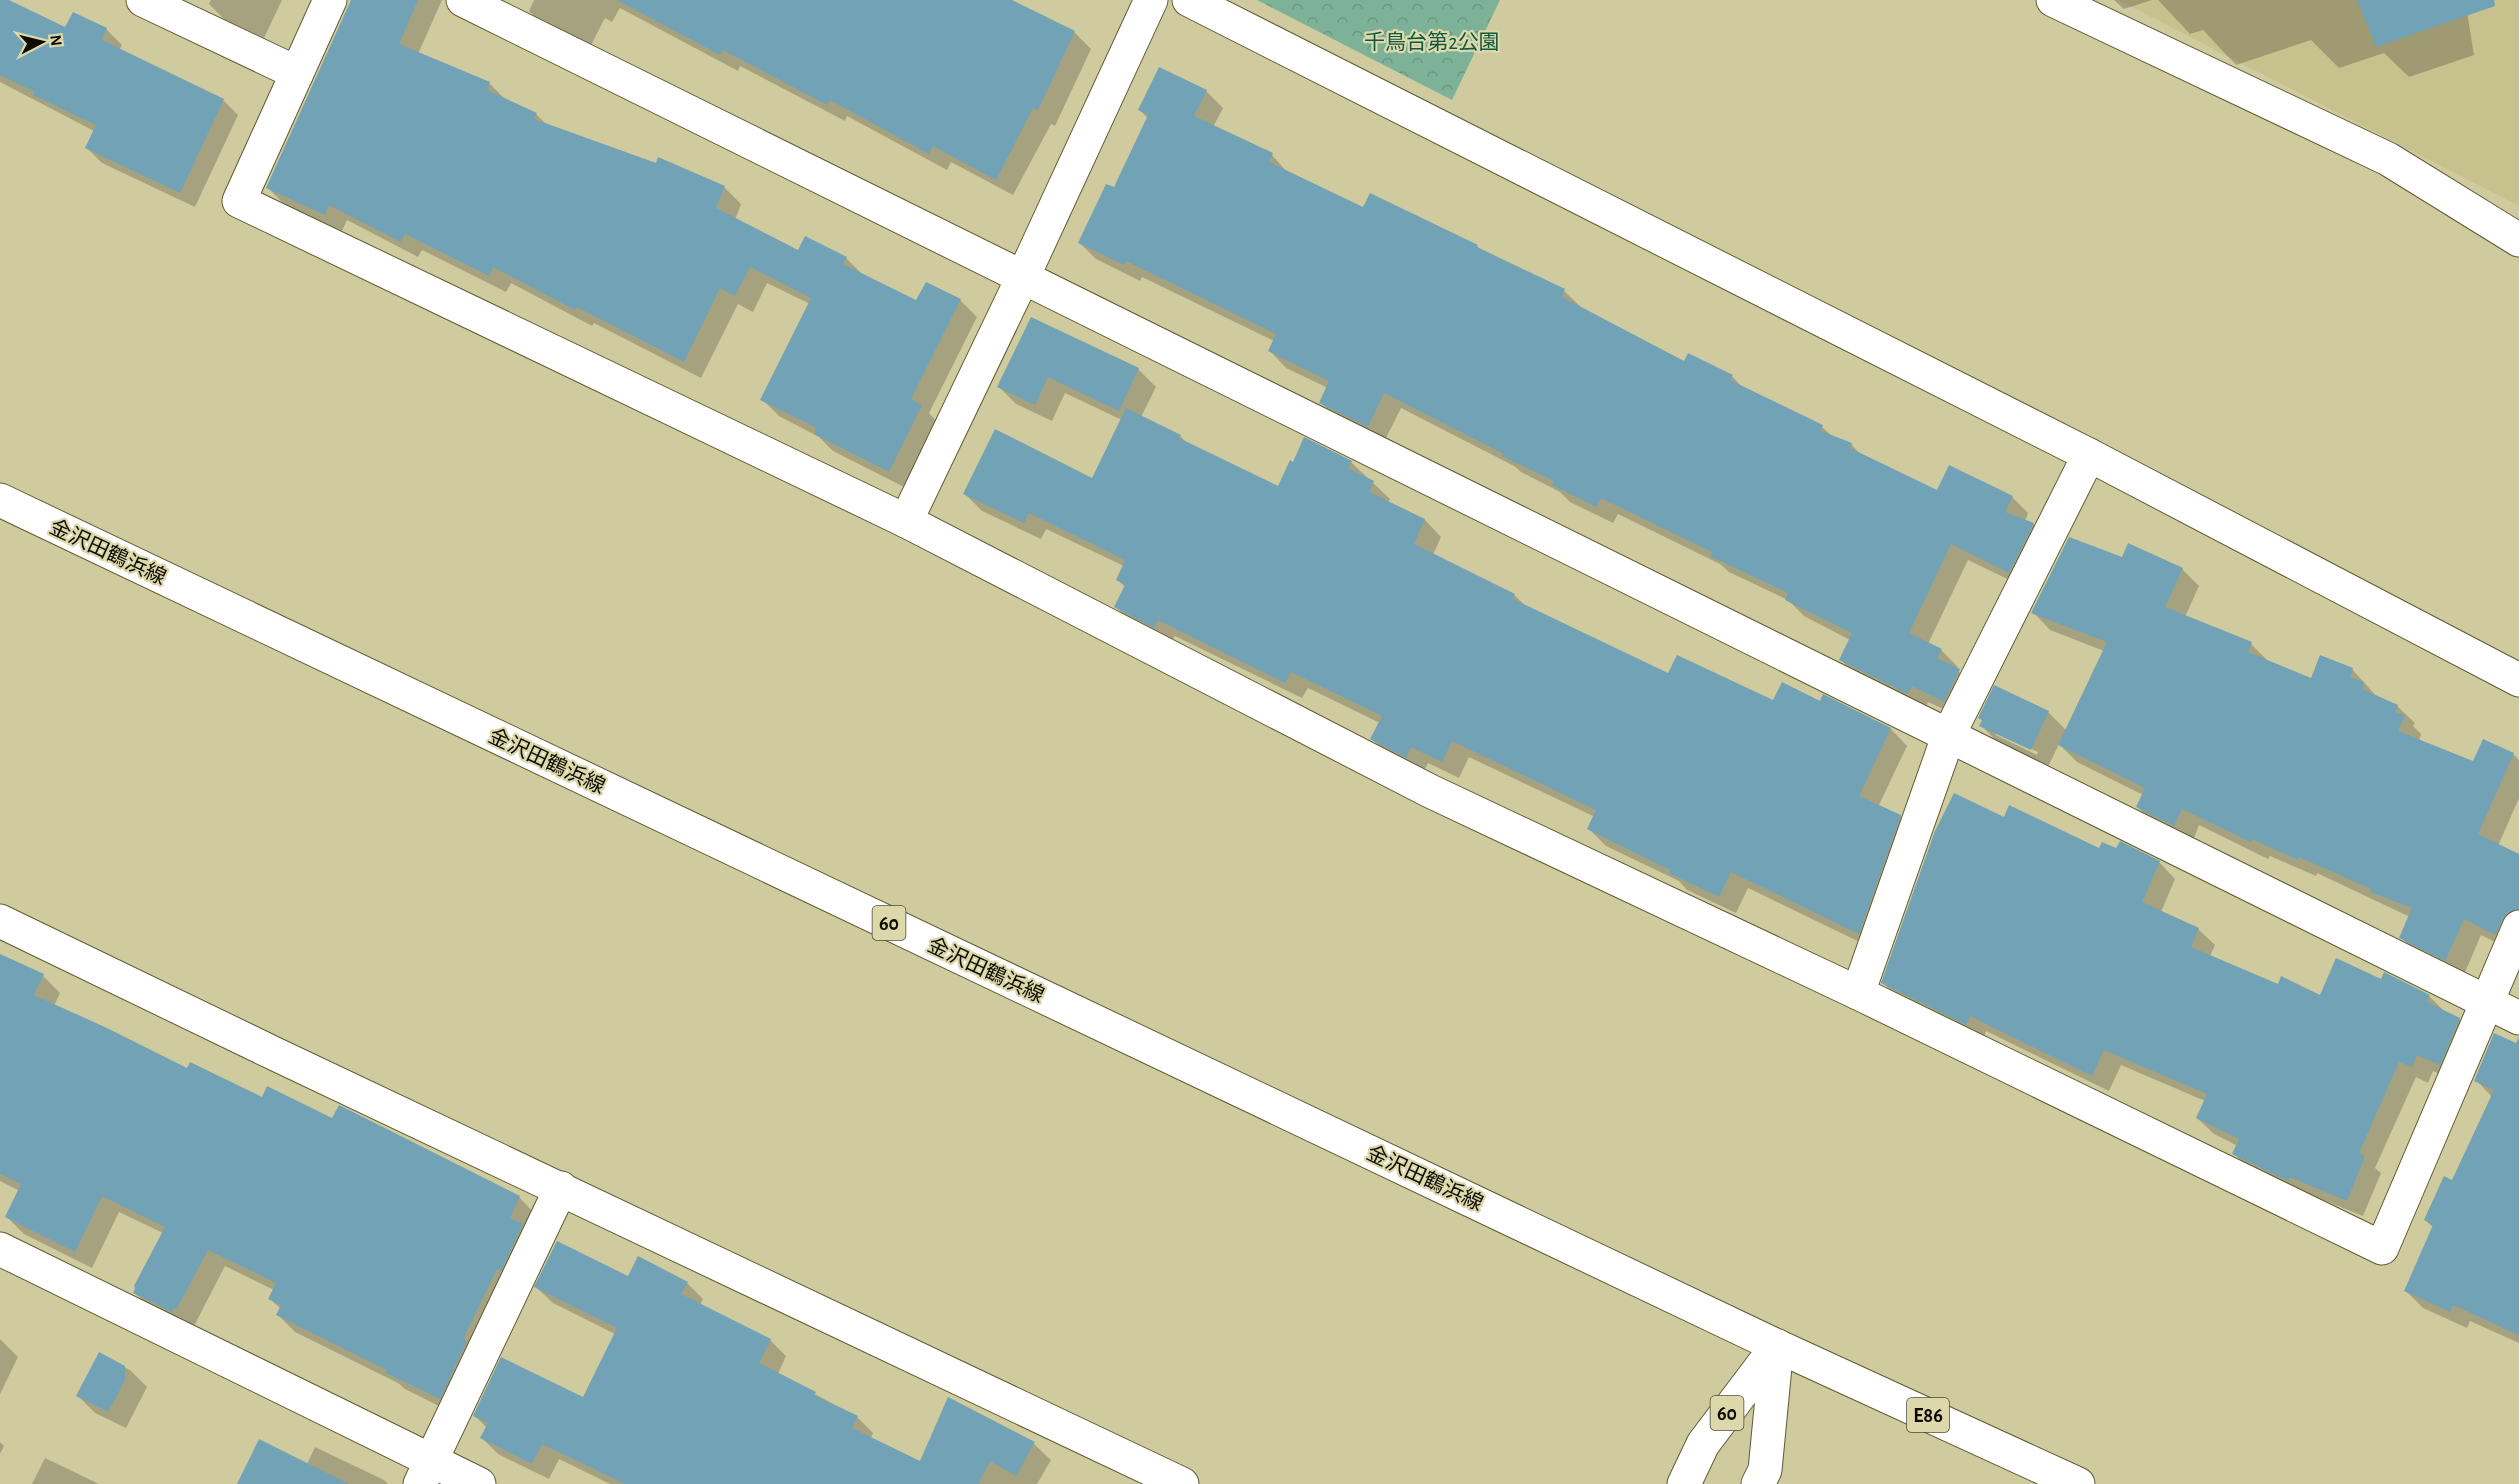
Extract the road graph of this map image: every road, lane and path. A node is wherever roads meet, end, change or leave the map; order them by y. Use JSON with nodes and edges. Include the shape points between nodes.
{"nodes":[{"id":1,"x":144,"y":0,"type":"edge"},
{"id":2,"x":330,"y":0,"type":"edge"},
{"id":3,"x":463,"y":0,"type":"edge"},
{"id":4,"x":1151,"y":0,"type":"edge"},
{"id":5,"x":1189,"y":0,"type":"edge"},
{"id":6,"x":2053,"y":0,"type":"edge"},
{"id":7,"x":297,"y":73,"type":"junction"},
{"id":8,"x":2519,"y":240,"type":"edge"},
{"id":9,"x":1023,"y":277,"type":"junction"},
{"id":10,"x":2089,"y":455,"type":"junction"},
{"id":11,"x":0,"y":501,"type":"edge"},
{"id":12,"x":906,"y":521,"type":"junction"},
{"id":13,"x":2519,"y":680,"type":"edge"},
{"id":14,"x":1949,"y":734,"type":"junction"},
{"id":15,"x":0,"y":921,"type":"edge"},
{"id":16,"x":2519,"y":927,"type":"edge"},
{"id":17,"x":1858,"y":993,"type":"junction"},
{"id":18,"x":2487,"y":1003,"type":"junction"},
{"id":19,"x":2519,"y":1018,"type":"edge"},
{"id":20,"x":561,"y":1188,"type":"junction"},
{"id":21,"x":0,"y":1249,"type":"edge"},
{"id":22,"x":1777,"y":1346,"type":"junction"},
{"id":23,"x":426,"y":1472,"type":"edge"},
{"id":24,"x":479,"y":1484,"type":"edge"},
{"id":25,"x":1182,"y":1484,"type":"edge"},
{"id":26,"x":1684,"y":1484,"type":"edge"},
{"id":27,"x":1758,"y":1484,"type":"edge"},
{"id":28,"x":2078,"y":1484,"type":"edge"}],
"edges":[{"from":1,"to":7,"type":"main road"},
{"from":2,"to":7,"type":"main road"},
{"from":3,"to":9,"type":"main road"},
{"from":4,"to":9,"type":"main road"},
{"from":5,"to":10,"type":"main road"},
{"from":6,"to":8,"type":"main road","via":[[2388,159]]},
{"from":7,"to":12,"type":"main road","via":[[239,201]]},
{"from":9,"to":12,"type":"main road"},
{"from":9,"to":14,"type":"main road"},
{"from":10,"to":13,"type":"main road"},
{"from":10,"to":14,"type":"main road"},
{"from":11,"to":22,"type":"main road","name":"金沢田鶴浜線","number":"60"},
{"from":12,"to":17,"type":"main road","via":[[1430,791]]},
{"from":14,"to":17,"type":"main road"},
{"from":14,"to":18,"type":"main road"},
{"from":15,"to":20,"type":"main road"},
{"from":16,"to":18,"type":"main road"},
{"from":17,"to":18,"type":"main road","via":[[2382,1248]]},
{"from":18,"to":19,"type":"main road"},
{"from":20,"to":23,"type":"main road"},
{"from":20,"to":25,"type":"main road"},
{"from":21,"to":23,"type":"main road"},
{"from":22,"to":26,"type":"main road","number":"60","via":[[1703,1444]]},
{"from":22,"to":27,"type":"main road","number":"60","via":[[1765,1470]]},
{"from":22,"to":28,"type":"main road","number":"E86"},
{"from":23,"to":24,"type":"main road"}]}
